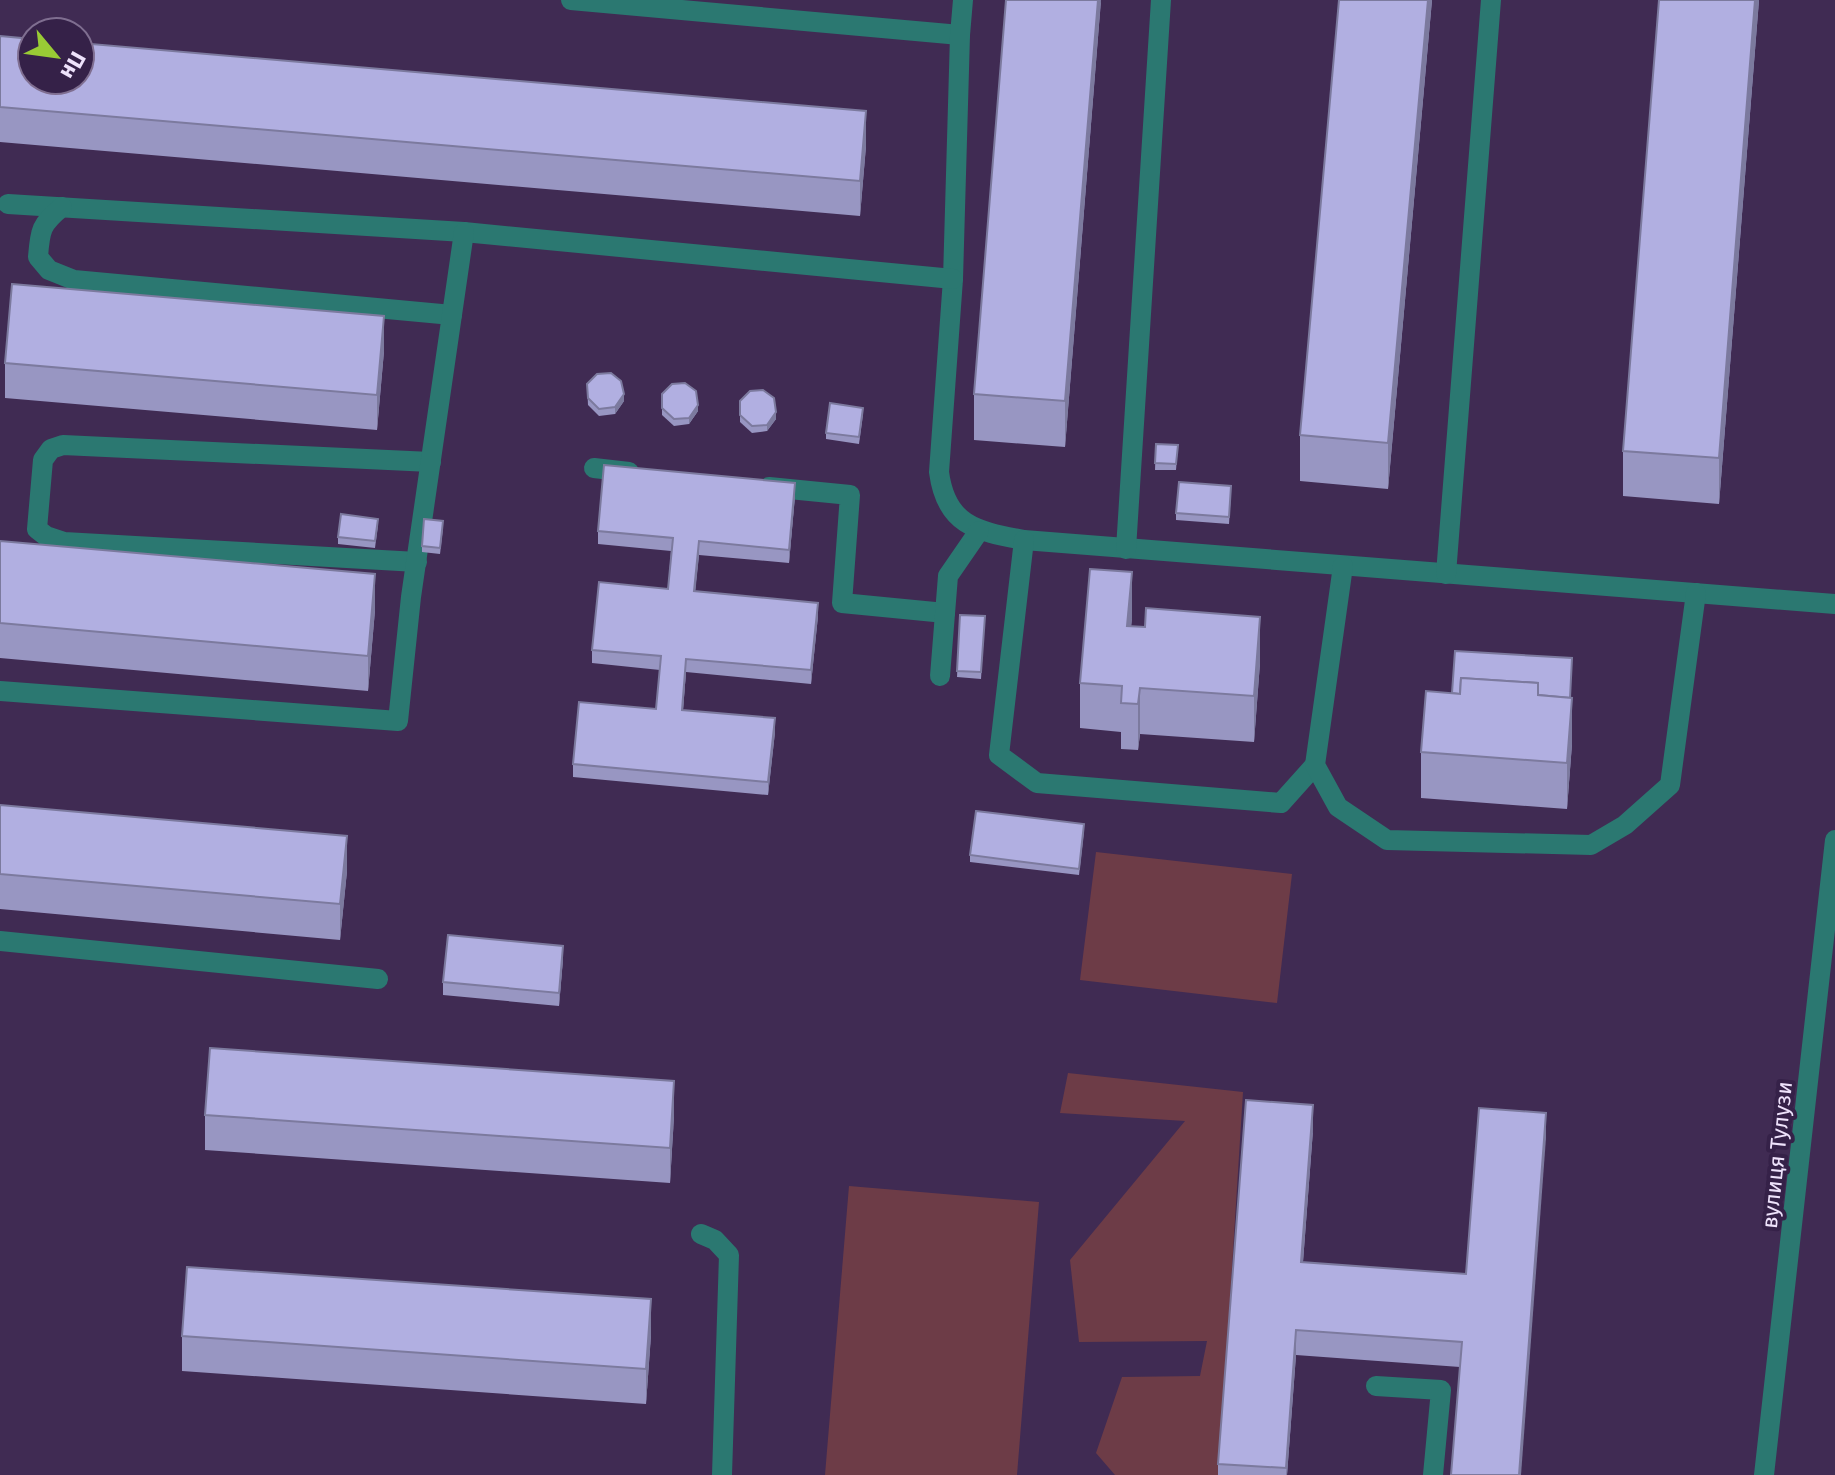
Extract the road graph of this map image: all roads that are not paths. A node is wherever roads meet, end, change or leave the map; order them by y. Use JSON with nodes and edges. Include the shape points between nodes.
{"nodes":[{"id":1,"x":571,"y":0,"type":"edge"},
{"id":2,"x":963,"y":0,"type":"edge"},
{"id":3,"x":1161,"y":0,"type":"edge"},
{"id":4,"x":1491,"y":0,"type":"edge"},
{"id":5,"x":960,"y":35,"type":"junction"},
{"id":6,"x":8,"y":204,"type":"dead end"},
{"id":7,"x":62,"y":207,"type":"junction"},
{"id":8,"x":464,"y":232,"type":"junction"},
{"id":9,"x":953,"y":279,"type":"junction"},
{"id":10,"x":452,"y":315,"type":"junction"},
{"id":11,"x":431,"y":462,"type":"junction"},
{"id":12,"x":594,"y":468,"type":"dead end"},
{"id":13,"x":654,"y":474,"type":"edge"},
{"id":14,"x":745,"y":484,"type":"edge"},
{"id":15,"x":979,"y":531,"type":"junction"},
{"id":16,"x":1024,"y":540,"type":"junction"},
{"id":17,"x":1126,"y":549,"type":"junction"},
{"id":18,"x":417,"y":562,"type":"junction"},
{"id":19,"x":1343,"y":566,"type":"junction"},
{"id":20,"x":1446,"y":574,"type":"junction"},
{"id":21,"x":1696,"y":593,"type":"junction"},
{"id":22,"x":1835,"y":604,"type":"edge"},
{"id":23,"x":945,"y":613,"type":"junction"},
{"id":24,"x":940,"y":676,"type":"dead end"},
{"id":25,"x":0,"y":691,"type":"edge"},
{"id":26,"x":1315,"y":765,"type":"junction"},
{"id":27,"x":1835,"y":840,"type":"edge"},
{"id":28,"x":0,"y":941,"type":"edge"},
{"id":29,"x":378,"y":979,"type":"dead end"},
{"id":30,"x":701,"y":1234,"type":"dead end"},
{"id":31,"x":1376,"y":1386,"type":"dead end"},
{"id":32,"x":722,"y":1475,"type":"edge"},
{"id":33,"x":1433,"y":1475,"type":"edge"},
{"id":34,"x":1764,"y":1475,"type":"edge"}],
"edges":[{"from":1,"to":5,"type":"street"},
{"from":2,"to":5,"type":"street"},
{"from":3,"to":17,"type":"street"},
{"from":4,"to":20,"type":"street"},
{"from":5,"to":9,"type":"street"},
{"from":6,"to":7,"type":"street"},
{"from":7,"to":8,"type":"street"},
{"from":7,"to":10,"type":"street","via":[[45,221],[38,257],[49,270],[74,280]]},
{"from":8,"to":9,"type":"street"},
{"from":8,"to":10,"type":"street"},
{"from":9,"to":15,"type":"street","via":[[939,472],[941,490],[955,516]]},
{"from":10,"to":11,"type":"street"},
{"from":11,"to":18,"type":"street"},
{"from":11,"to":18,"type":"street","via":[[63,445],[43,460],[37,529],[64,542]]},
{"from":12,"to":13,"type":"street"},
{"from":14,"to":23,"type":"street","via":[[850,495],[842,603]]},
{"from":15,"to":16,"type":"street"},
{"from":15,"to":23,"type":"street","via":[[948,576]]},
{"from":16,"to":17,"type":"street"},
{"from":16,"to":26,"type":"street","via":[[999,755],[1037,783],[1281,803]]},
{"from":17,"to":19,"type":"street"},
{"from":18,"to":25,"type":"street","via":[[398,721]]},
{"from":19,"to":20,"type":"street"},
{"from":19,"to":26,"type":"street"},
{"from":20,"to":21,"type":"street"},
{"from":21,"to":22,"type":"street"},
{"from":21,"to":26,"type":"street","via":[[1670,785],[1625,825],[1591,845],[1387,840],[1338,807]]},
{"from":23,"to":24,"type":"street"},
{"from":27,"to":34,"type":"street","name":"вулиця Тулузи"},
{"from":28,"to":29,"type":"street"},
{"from":30,"to":32,"type":"street","via":[[729,1255]]},
{"from":31,"to":33,"type":"street","via":[[1441,1390]]}]}
